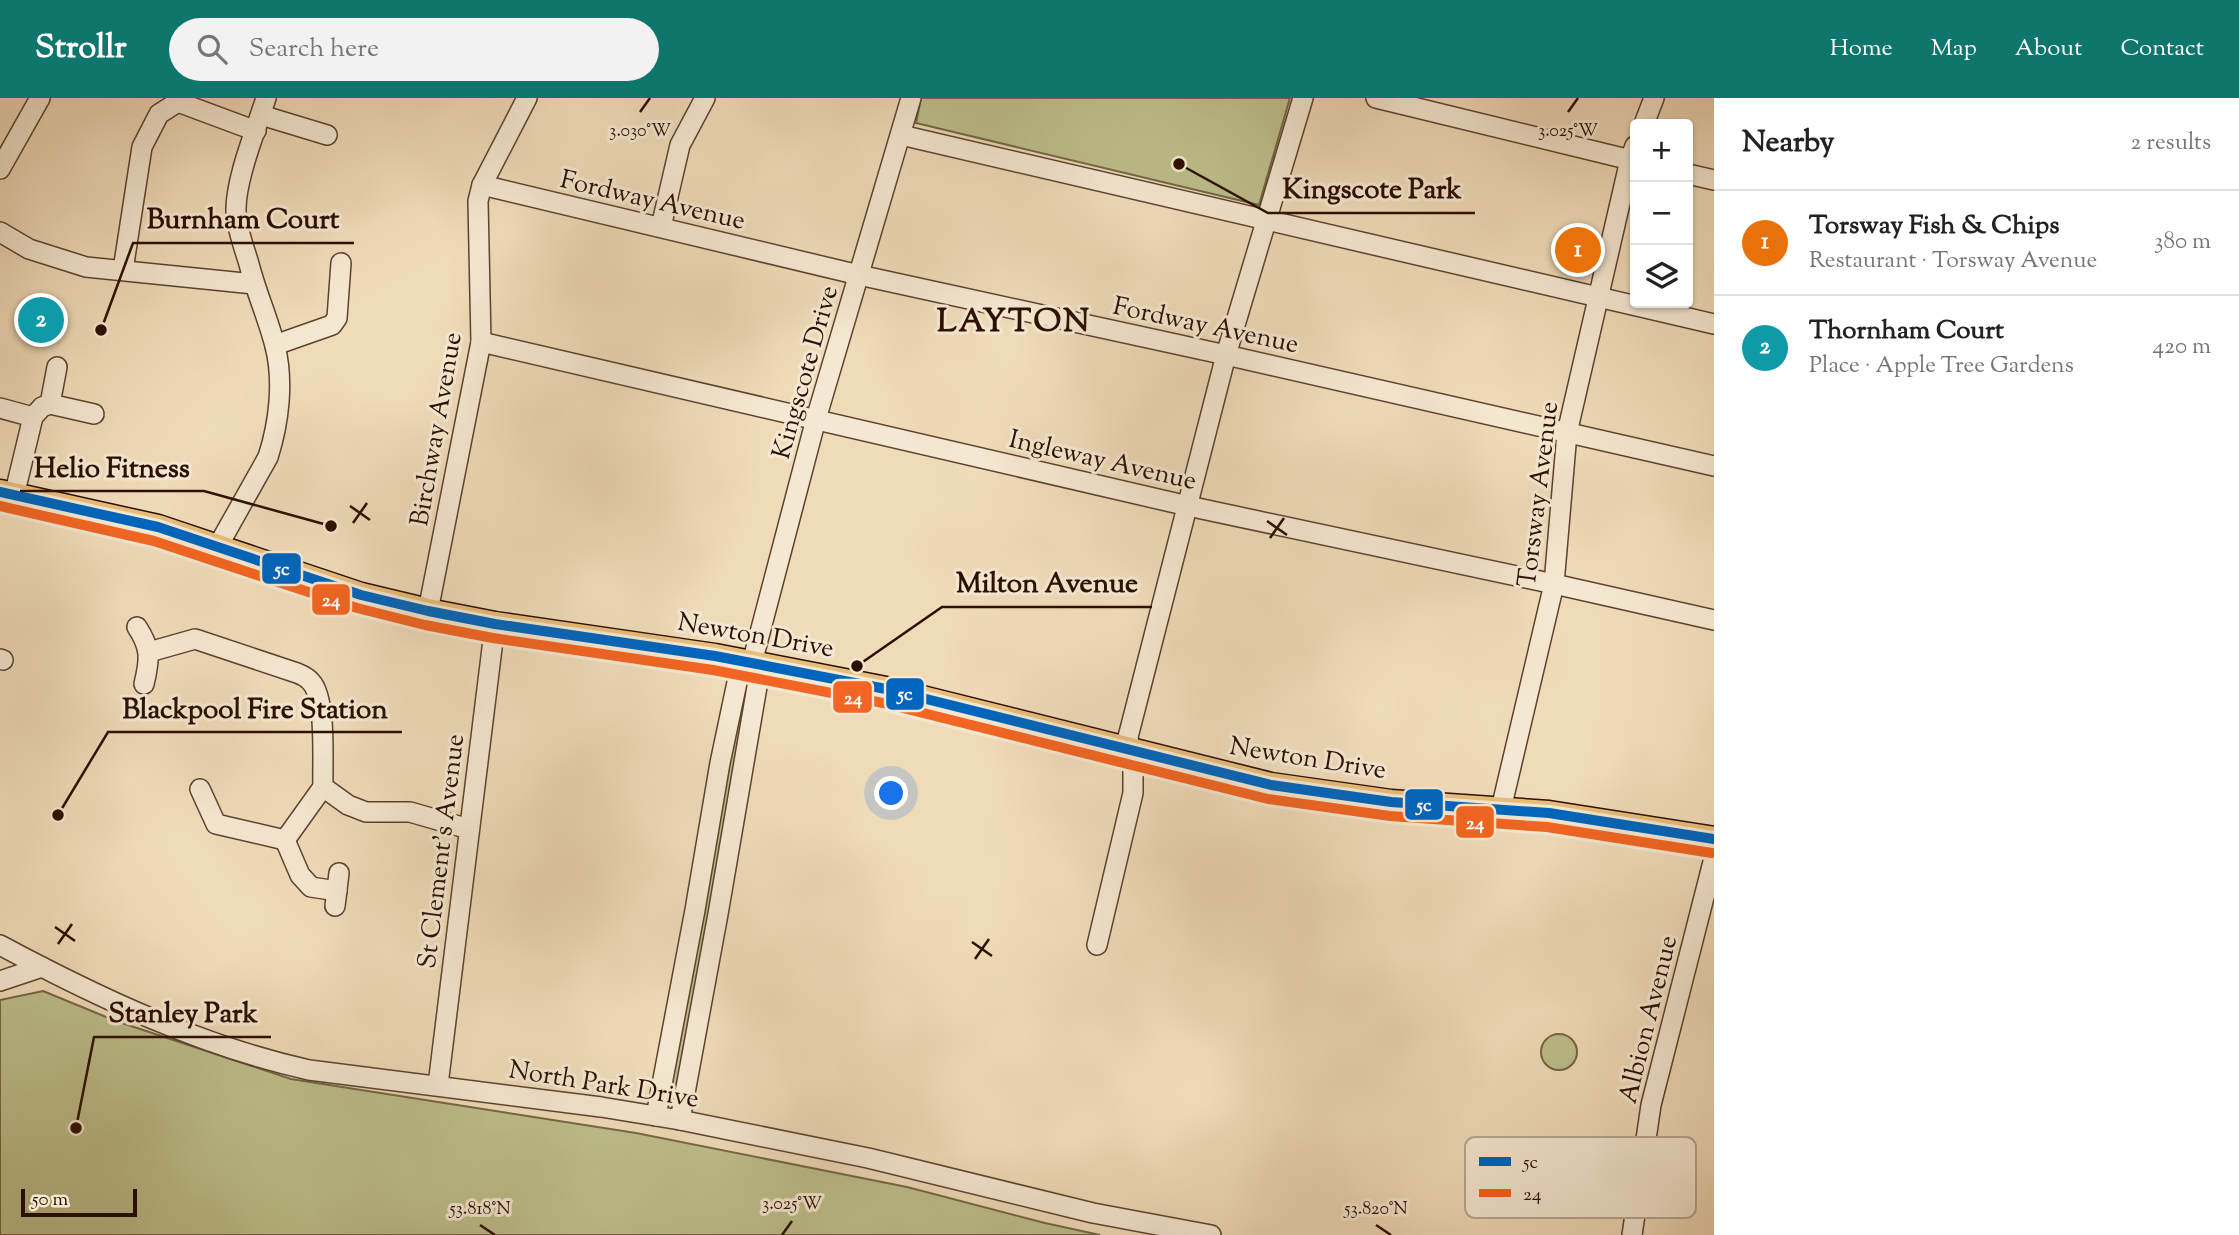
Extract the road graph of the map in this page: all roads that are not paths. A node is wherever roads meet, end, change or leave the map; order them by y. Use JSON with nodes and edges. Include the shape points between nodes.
{"nodes":[{"id":1,"x":40,"y":98,"type":"edge"},
{"id":2,"x":527,"y":98,"type":"edge"},
{"id":3,"x":705,"y":98,"type":"edge"},
{"id":4,"x":911,"y":98,"type":"edge"},
{"id":5,"x":1303,"y":98,"type":"edge"},
{"id":6,"x":1376,"y":98,"type":"edge"},
{"id":7,"x":1654,"y":98,"type":"edge"},
{"id":8,"x":1416,"y":103,"type":"edge"},
{"id":9,"x":261,"y":115,"type":"edge"},
{"id":10,"x":1646,"y":119,"type":"edge"},
{"id":11,"x":327,"y":135,"type":"dead end"},
{"id":12,"x":901,"y":135,"type":"junction"},
{"id":13,"x":1630,"y":155,"type":"edge"},
{"id":14,"x":1630,"y":168,"type":"edge"},
{"id":15,"x":0,"y":169,"type":"edge"},
{"id":16,"x":1693,"y":175,"type":"edge"},
{"id":17,"x":1714,"y":180,"type":"edge"},
{"id":18,"x":482,"y":185,"type":"junction"},
{"id":19,"x":1268,"y":219,"type":"junction"},
{"id":20,"x":661,"y":227,"type":"junction"},
{"id":21,"x":0,"y":232,"type":"edge"},
{"id":22,"x":341,"y":263,"type":"dead end"},
{"id":23,"x":123,"y":270,"type":"junction"},
{"id":24,"x":859,"y":275,"type":"junction"},
{"id":25,"x":254,"y":284,"type":"junction"},
{"id":26,"x":1599,"y":297,"type":"junction"},
{"id":27,"x":1714,"y":324,"type":"edge"},
{"id":28,"x":481,"y":342,"type":"junction"},
{"id":29,"x":275,"y":345,"type":"junction"},
{"id":30,"x":1226,"y":355,"type":"junction"},
{"id":31,"x":57,"y":367,"type":"dead end"},
{"id":32,"x":50,"y":404,"type":"junction"},
{"id":33,"x":0,"y":408,"type":"edge"},
{"id":34,"x":94,"y":414,"type":"dead end"},
{"id":35,"x":33,"y":417,"type":"junction"},
{"id":36,"x":816,"y":419,"type":"junction"},
{"id":37,"x":1567,"y":433,"type":"junction"},
{"id":38,"x":1714,"y":466,"type":"edge"},
{"id":39,"x":7,"y":494,"type":"edge"},
{"id":40,"x":1188,"y":506,"type":"junction"},
{"id":41,"x":218,"y":546,"type":"junction"},
{"id":42,"x":1554,"y":584,"type":"junction"},
{"id":43,"x":428,"y":611,"type":"junction"},
{"id":44,"x":1714,"y":620,"type":"edge"},
{"id":45,"x":495,"y":624,"type":"junction"},
{"id":46,"x":137,"y":627,"type":"dead end"},
{"id":47,"x":149,"y":652,"type":"junction"},
{"id":48,"x":752,"y":663,"type":"junction"},
{"id":49,"x":144,"y":684,"type":"dead end"},
{"id":50,"x":1129,"y":751,"type":"junction"},
{"id":51,"x":323,"y":787,"type":"junction"},
{"id":52,"x":200,"y":789,"type":"dead end"},
{"id":53,"x":1501,"y":809,"type":"junction"},
{"id":54,"x":468,"y":829,"type":"junction"},
{"id":55,"x":1714,"y":839,"type":"edge"},
{"id":56,"x":285,"y":840,"type":"junction"},
{"id":57,"x":1714,"y":858,"type":"edge"},
{"id":58,"x":337,"y":890,"type":"dead end"},
{"id":59,"x":0,"y":945,"type":"edge"},
{"id":60,"x":1097,"y":945,"type":"dead end"},
{"id":61,"x":42,"y":967,"type":"junction"},
{"id":62,"x":0,"y":981,"type":"edge"},
{"id":63,"x":438,"y":1085,"type":"junction"},
{"id":64,"x":656,"y":1116,"type":"junction"},
{"id":65,"x":680,"y":1120,"type":"junction"},
{"id":66,"x":1646,"y":1137,"type":"edge"},
{"id":67,"x":1210,"y":1235,"type":"edge"}],
"edges":[{"from":1,"to":15,"type":"street"},
{"from":2,"to":18,"type":"street","name":"Birchway Avenue"},
{"from":3,"to":20,"type":"street","via":[[680,145]]},
{"from":4,"to":12,"type":"street","name":"Kingscote Drive"},
{"from":5,"to":19,"type":"street"},
{"from":6,"to":8,"type":"street"},
{"from":7,"to":10,"type":"street"},
{"from":8,"to":13,"type":"street"},
{"from":9,"to":11,"type":"street"},
{"from":9,"to":23,"type":"street","via":[[177,102],[159,114],[142,147]]},
{"from":9,"to":25,"type":"street","via":[[236,212]]},
{"from":12,"to":19,"type":"street"},
{"from":12,"to":24,"type":"street","name":"Kingscote Drive"},
{"from":14,"to":26,"type":"street","name":"Torsway Avenue"},
{"from":16,"to":17,"type":"street"},
{"from":18,"to":20,"type":"street","name":"Fordway Avenue"},
{"from":18,"to":28,"type":"street","name":"Birchway Avenue","via":[[478,201]]},
{"from":19,"to":26,"type":"street"},
{"from":19,"to":30,"type":"street"},
{"from":20,"to":24,"type":"street","name":"Fordway Avenue"},
{"from":21,"to":23,"type":"street","via":[[55,258]]},
{"from":22,"to":29,"type":"street","via":[[337,318],[332,325]]},
{"from":23,"to":25,"type":"street"},
{"from":24,"to":30,"type":"street","name":"Fordway Avenue"},
{"from":24,"to":36,"type":"street","name":"Kingscote Drive"},
{"from":25,"to":29,"type":"street"},
{"from":26,"to":27,"type":"street"},
{"from":26,"to":37,"type":"street","name":"Torsway Avenue"},
{"from":28,"to":36,"type":"street","name":"Ingleway Avenue"},
{"from":28,"to":43,"type":"street","name":"Birchway Avenue"},
{"from":29,"to":41,"type":"street","via":[[280,373],[272,443]]},
{"from":30,"to":37,"type":"street","name":"Fordway Avenue"},
{"from":30,"to":40,"type":"street"},
{"from":31,"to":32,"type":"street"},
{"from":32,"to":34,"type":"street"},
{"from":32,"to":35,"type":"street"},
{"from":33,"to":35,"type":"street"},
{"from":35,"to":39,"type":"street"},
{"from":36,"to":40,"type":"street","name":"Ingleway Avenue"},
{"from":36,"to":48,"type":"street","name":"Kingscote Drive"},
{"from":37,"to":38,"type":"street","name":"Fordway Avenue"},
{"from":37,"to":42,"type":"street","name":"Torsway Avenue"},
{"from":39,"to":41,"type":"main road","name":"Newton Drive","via":[[158,527]]},
{"from":40,"to":42,"type":"street","name":"Ingleway Avenue"},
{"from":40,"to":50,"type":"street","via":[[1128,737]]},
{"from":41,"to":43,"type":"main road","name":"Newton Drive","via":[[362,595]]},
{"from":42,"to":44,"type":"street","name":"Ingleway Avenue"},
{"from":42,"to":53,"type":"street","name":"Torsway Avenue"},
{"from":43,"to":45,"type":"main road","name":"Newton Drive"},
{"from":45,"to":48,"type":"main road","name":"Newton Drive"},
{"from":45,"to":54,"type":"street","name":"St Clement's Avenue"},
{"from":46,"to":47,"type":"street"},
{"from":47,"to":49,"type":"street"},
{"from":47,"to":51,"type":"street","via":[[195,639],[311,681],[321,709]]},
{"from":48,"to":50,"type":"main road","name":"Newton Drive","via":[[886,689]]},
{"from":48,"to":64,"type":"street","via":[[739,673]]},
{"from":48,"to":65,"type":"street","via":[[759,675]]},
{"from":50,"to":53,"type":"main road","name":"Newton Drive","via":[[1271,786],[1391,802]]},
{"from":50,"to":60,"type":"street","via":[[1133,793]]},
{"from":51,"to":54,"type":"street","via":[[366,812],[410,812]]},
{"from":51,"to":56,"type":"street"},
{"from":52,"to":56,"type":"street","via":[[213,831]]},
{"from":53,"to":55,"type":"main road","name":"Newton Drive"},
{"from":54,"to":63,"type":"street","name":"St Clement's Avenue"},
{"from":56,"to":58,"type":"street","via":[[300,875],[311,887]]},
{"from":57,"to":66,"type":"street","name":"Albion Avenue"},
{"from":59,"to":61,"type":"street","name":"North Park Drive"},
{"from":61,"to":62,"type":"street"},
{"from":61,"to":63,"type":"street","name":"North Park Drive","via":[[122,1005],[261,1059],[309,1070]]},
{"from":63,"to":64,"type":"street","name":"North Park Drive"},
{"from":64,"to":65,"type":"street","name":"North Park Drive"},
{"from":65,"to":67,"type":"street","name":"North Park Drive"}]}
